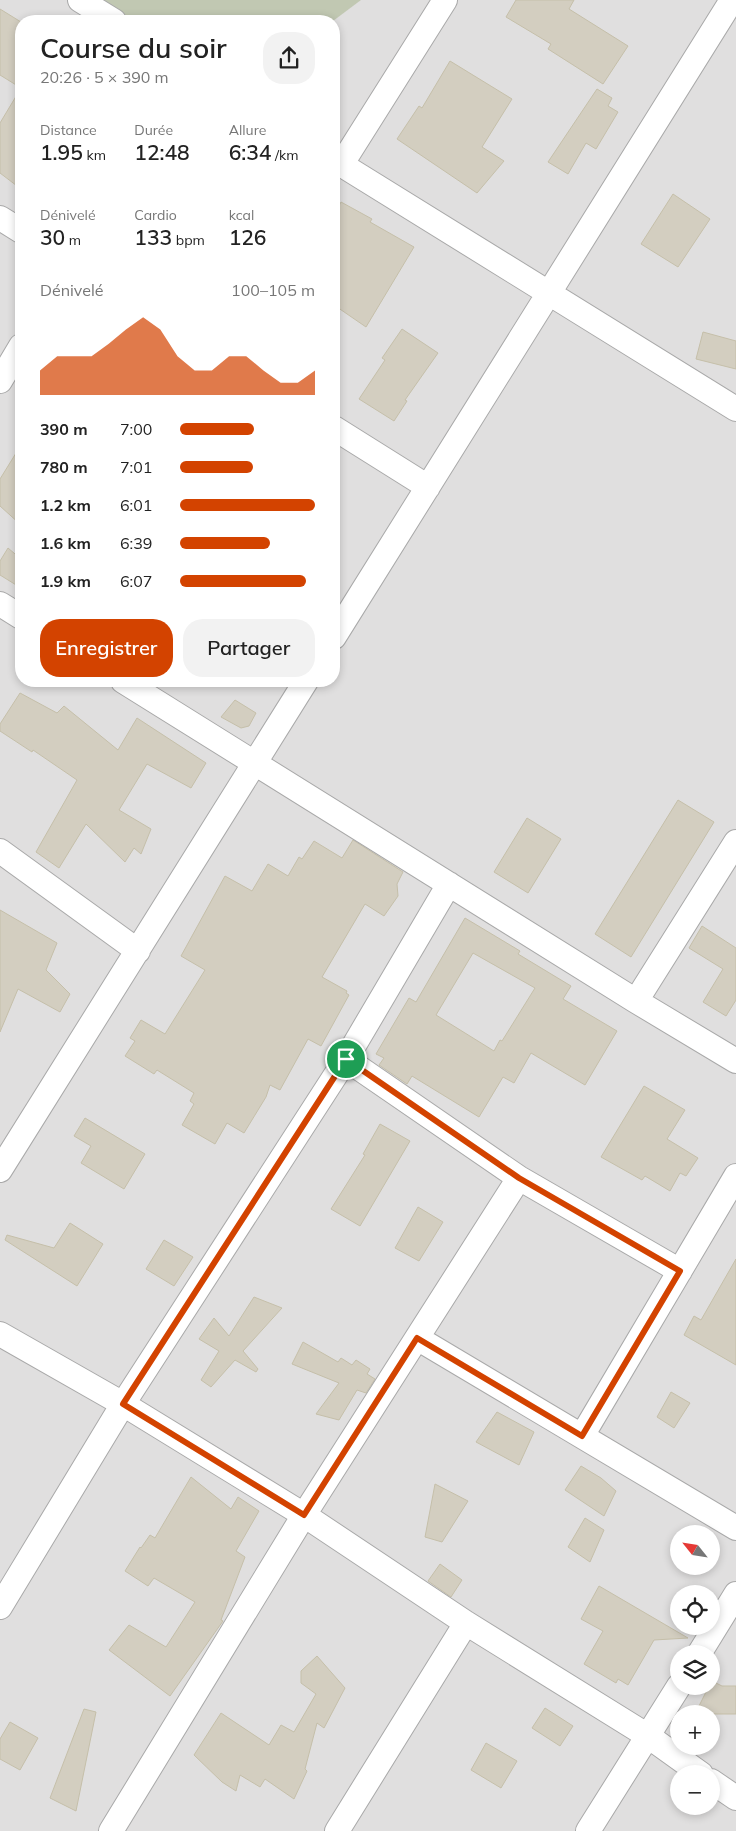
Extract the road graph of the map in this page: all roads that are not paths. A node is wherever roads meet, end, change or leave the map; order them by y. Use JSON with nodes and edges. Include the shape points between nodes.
{"nodes":[{"id":1,"x":80,"y":0,"type":"edge"},
{"id":2,"x":445,"y":0,"type":"edge"},
{"id":3,"x":732,"y":0,"type":"edge"},
{"id":4,"x":104,"y":15,"type":"edge"},
{"id":5,"x":340,"y":159,"type":"edge"},
{"id":6,"x":340,"y":163,"type":"edge"},
{"id":7,"x":0,"y":218,"type":"edge"},
{"id":8,"x":15,"y":227,"type":"edge"},
{"id":9,"x":550,"y":293,"type":"junction"},
{"id":10,"x":15,"y":356,"type":"edge"},
{"id":11,"x":0,"y":381,"type":"edge"},
{"id":12,"x":736,"y":409,"type":"edge"},
{"id":13,"x":340,"y":432,"type":"edge"},
{"id":14,"x":428,"y":487,"type":"junction"},
{"id":15,"x":0,"y":604,"type":"edge"},
{"id":16,"x":15,"y":613,"type":"edge"},
{"id":17,"x":340,"y":628,"type":"edge"},
{"id":18,"x":134,"y":687,"type":"edge"},
{"id":19,"x":302,"y":687,"type":"edge"},
{"id":20,"x":255,"y":763,"type":"junction"},
{"id":21,"x":736,"y":842,"type":"edge"},
{"id":22,"x":0,"y":851,"type":"edge"},
{"id":23,"x":449,"y":884,"type":"junction"},
{"id":24,"x":138,"y":951,"type":"junction"},
{"id":25,"x":636,"y":1001,"type":"junction"},
{"id":26,"x":346,"y":1059,"type":"junction"},
{"id":27,"x":736,"y":1061,"type":"edge"},
{"id":28,"x":0,"y":1170,"type":"edge"},
{"id":29,"x":736,"y":1176,"type":"edge"},
{"id":30,"x":519,"y":1178,"type":"junction"},
{"id":31,"x":680,"y":1271,"type":"junction"},
{"id":32,"x":0,"y":1334,"type":"edge"},
{"id":33,"x":417,"y":1338,"type":"junction"},
{"id":34,"x":123,"y":1404,"type":"junction"},
{"id":35,"x":582,"y":1436,"type":"junction"},
{"id":36,"x":304,"y":1515,"type":"junction"},
{"id":37,"x":736,"y":1528,"type":"edge"},
{"id":38,"x":736,"y":1594,"type":"edge"},
{"id":39,"x":0,"y":1607,"type":"edge"},
{"id":40,"x":466,"y":1623,"type":"junction"},
{"id":41,"x":705,"y":1645,"type":"edge"},
{"id":42,"x":673,"y":1695,"type":"edge"},
{"id":43,"x":648,"y":1736,"type":"junction"},
{"id":44,"x":688,"y":1765,"type":"edge"},
{"id":45,"x":720,"y":1787,"type":"edge"},
{"id":46,"x":736,"y":1798,"type":"edge"},
{"id":47,"x":111,"y":1831,"type":"edge"},
{"id":48,"x":337,"y":1831,"type":"edge"},
{"id":49,"x":588,"y":1831,"type":"edge"}],
"edges":[{"from":1,"to":4,"type":"street"},
{"from":2,"to":5,"type":"street"},
{"from":3,"to":9,"type":"street"},
{"from":6,"to":9,"type":"street"},
{"from":7,"to":8,"type":"street"},
{"from":9,"to":12,"type":"street"},
{"from":9,"to":14,"type":"street"},
{"from":10,"to":11,"type":"street"},
{"from":13,"to":14,"type":"street"},
{"from":14,"to":17,"type":"street"},
{"from":15,"to":16,"type":"street"},
{"from":18,"to":20,"type":"street"},
{"from":19,"to":20,"type":"street"},
{"from":20,"to":23,"type":"street"},
{"from":20,"to":24,"type":"street"},
{"from":21,"to":25,"type":"street"},
{"from":22,"to":24,"type":"street"},
{"from":23,"to":25,"type":"street"},
{"from":23,"to":26,"type":"street"},
{"from":24,"to":28,"type":"street"},
{"from":25,"to":27,"type":"street"},
{"from":26,"to":30,"type":"street"},
{"from":26,"to":34,"type":"street"},
{"from":29,"to":31,"type":"street"},
{"from":30,"to":31,"type":"street"},
{"from":30,"to":33,"type":"street"},
{"from":31,"to":35,"type":"street"},
{"from":32,"to":34,"type":"street"},
{"from":33,"to":35,"type":"street"},
{"from":33,"to":36,"type":"street"},
{"from":34,"to":36,"type":"street"},
{"from":34,"to":39,"type":"street"},
{"from":35,"to":37,"type":"street"},
{"from":36,"to":40,"type":"street"},
{"from":36,"to":47,"type":"street"},
{"from":38,"to":41,"type":"street"},
{"from":40,"to":43,"type":"street"},
{"from":40,"to":48,"type":"street"},
{"from":42,"to":43,"type":"street"},
{"from":43,"to":44,"type":"street"},
{"from":43,"to":49,"type":"street"},
{"from":45,"to":46,"type":"street"}]}
